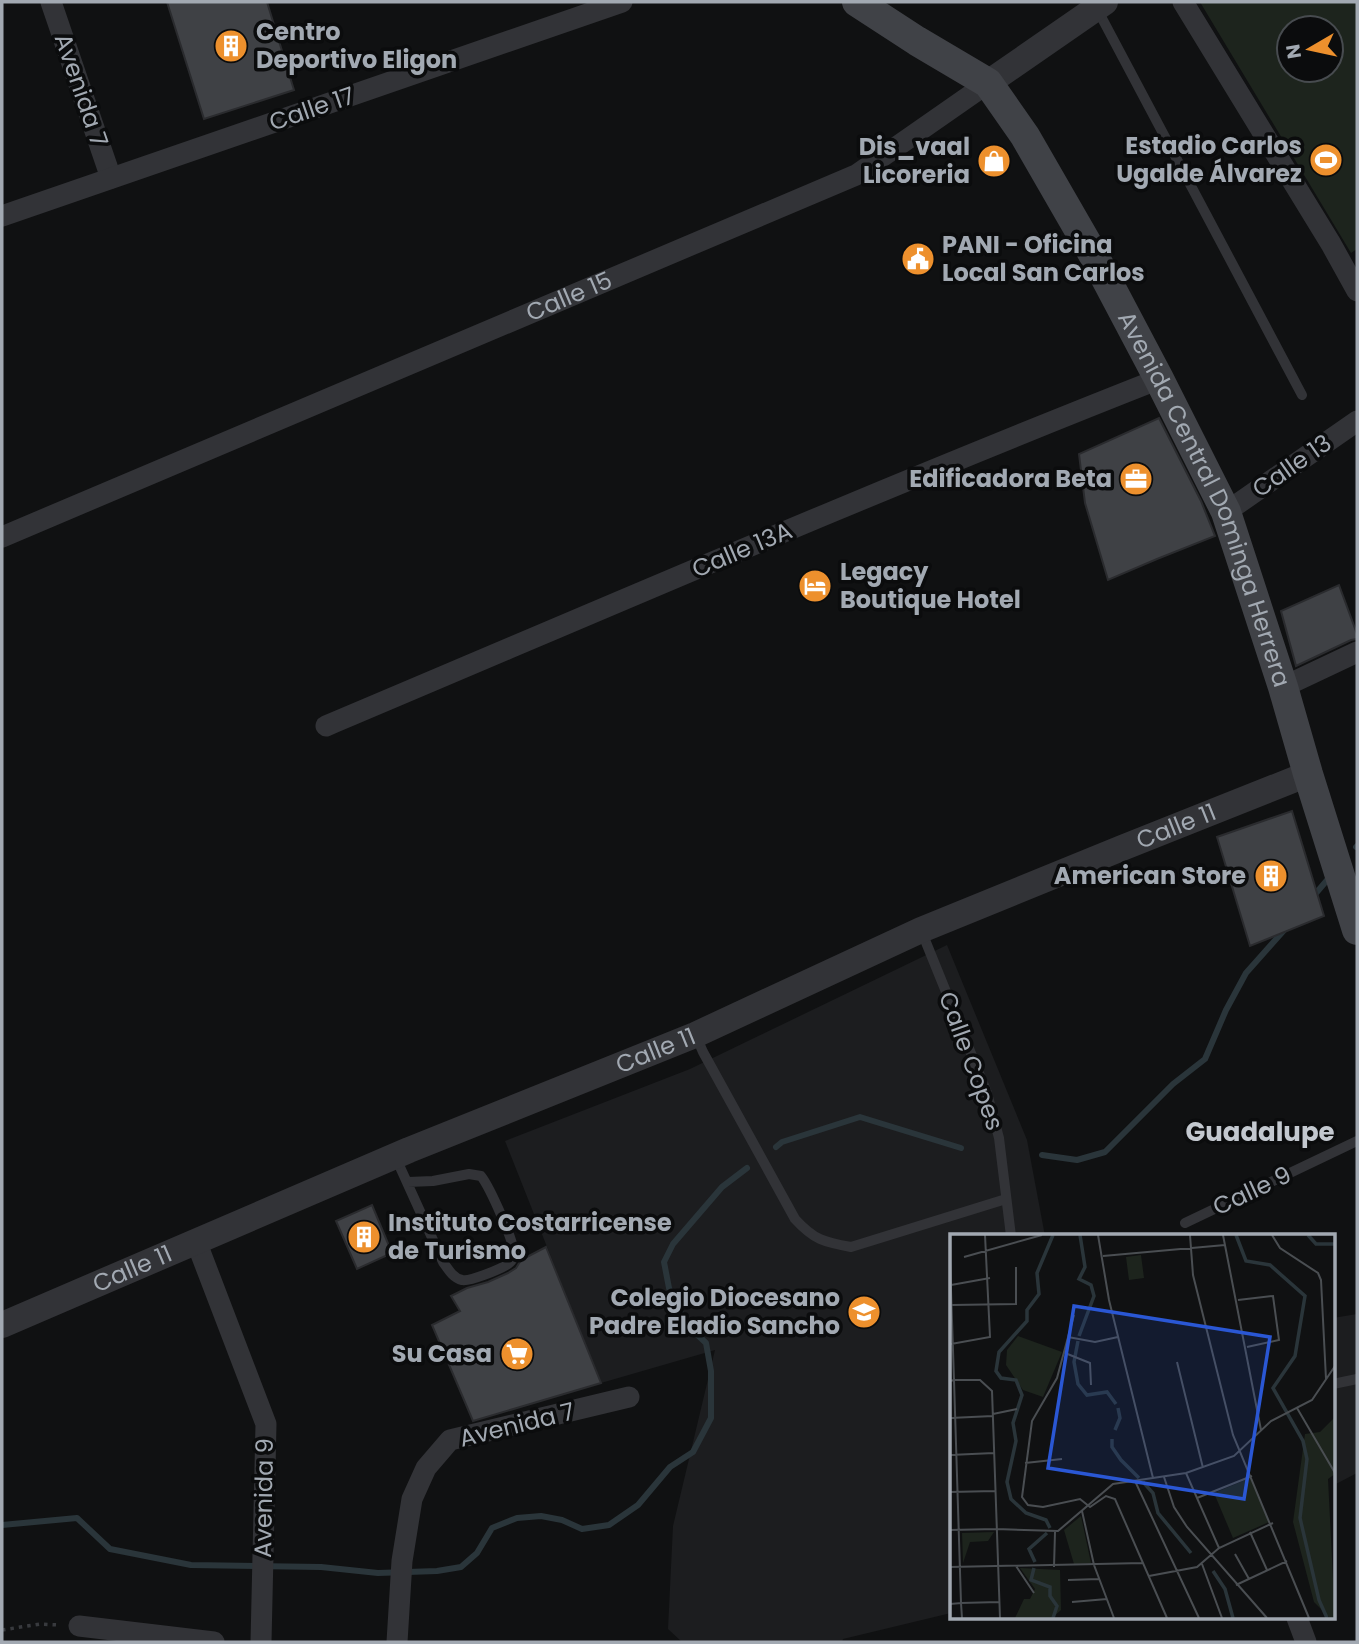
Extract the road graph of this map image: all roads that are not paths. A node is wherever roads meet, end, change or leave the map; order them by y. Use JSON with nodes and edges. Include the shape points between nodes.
{"nodes":[{"id":1,"x":51,"y":2,"type":"edge"},
{"id":2,"x":622,"y":2,"type":"edge"},
{"id":3,"x":857,"y":2,"type":"edge"},
{"id":4,"x":1183,"y":2,"type":"edge"},
{"id":5,"x":1100,"y":5,"type":"edge"},
{"id":6,"x":988,"y":83,"type":"junction"},
{"id":7,"x":111,"y":177,"type":"junction"},
{"id":8,"x":2,"y":216,"type":"edge"},
{"id":9,"x":1357,"y":291,"type":"edge"},
{"id":10,"x":1159,"y":379,"type":"junction"},
{"id":11,"x":1302,"y":395,"type":"dead end"},
{"id":12,"x":1357,"y":421,"type":"edge"},
{"id":13,"x":1226,"y":512,"type":"junction"},
{"id":14,"x":2,"y":537,"type":"edge"},
{"id":15,"x":1357,"y":652,"type":"edge"},
{"id":16,"x":1283,"y":687,"type":"junction"},
{"id":17,"x":326,"y":726,"type":"dead end"},
{"id":18,"x":1308,"y":774,"type":"junction"},
{"id":19,"x":1356,"y":923,"type":"edge"},
{"id":20,"x":921,"y":930,"type":"junction"},
{"id":21,"x":695,"y":1035,"type":"junction"},
{"id":22,"x":1357,"y":1141,"type":"edge"},
{"id":23,"x":395,"y":1156,"type":"junction"},
{"id":24,"x":408,"y":1182,"type":"junction"},
{"id":25,"x":1006,"y":1199,"type":"junction"},
{"id":26,"x":1185,"y":1223,"type":"dead end"},
{"id":27,"x":1011,"y":1234,"type":"edge"},
{"id":28,"x":197,"y":1241,"type":"junction"},
{"id":29,"x":2,"y":1325,"type":"edge"},
{"id":30,"x":1357,"y":1379,"type":"edge"},
{"id":31,"x":1334,"y":1384,"type":"edge"},
{"id":32,"x":629,"y":1397,"type":"dead end"},
{"id":33,"x":1298,"y":1620,"type":"edge"},
{"id":34,"x":79,"y":1626,"type":"road end"},
{"id":35,"x":214,"y":1642,"type":"edge"},
{"id":36,"x":261,"y":1642,"type":"edge"},
{"id":37,"x":397,"y":1642,"type":"edge"},
{"id":38,"x":1306,"y":1642,"type":"edge"}],
"edges":[{"from":1,"to":7,"type":"street","name":"Avenida 7"},
{"from":2,"to":7,"type":"street","name":"Calle 17"},
{"from":3,"to":6,"type":"main road","name":"Avenida Central Dominga Herrera"},
{"from":4,"to":9,"type":"street"},
{"from":5,"to":6,"type":"street","name":"Calle 15"},
{"from":5,"to":11,"type":"lane"},
{"from":6,"to":10,"type":"main road","name":"Avenida Central Dominga Herrera","via":[[1025,136]]},
{"from":6,"to":14,"type":"street","name":"Calle 15","via":[[856,175]]},
{"from":7,"to":8,"type":"street","name":"Calle 17"},
{"from":10,"to":13,"type":"main road","name":"Avenida Central Dominga Herrera"},
{"from":10,"to":17,"type":"street","name":"Calle 13A","via":[[895,485]]},
{"from":12,"to":13,"type":"street","name":"Calle 13"},
{"from":13,"to":16,"type":"main road","name":"Avenida Central Dominga Herrera"},
{"from":15,"to":16,"type":"street"},
{"from":16,"to":18,"type":"main road","name":"Avenida Central Dominga Herrera"},
{"from":18,"to":19,"type":"main road","name":"Avenida Central Dominga Herrera"},
{"from":18,"to":20,"type":"street","name":"Calle 11"},
{"from":20,"to":21,"type":"street","name":"Calle 11"},
{"from":20,"to":25,"type":"lane","name":"Calle Copes","via":[[987,1093],[999,1138]]},
{"from":21,"to":23,"type":"street","name":"Calle 11"},
{"from":21,"to":25,"type":"lane","via":[[795,1219],[807,1233],[851,1247]]},
{"from":22,"to":26,"type":"lane","name":"Calle 9"},
{"from":23,"to":24,"type":"lane"},
{"from":23,"to":28,"type":"street","name":"Calle 11"},
{"from":24,"to":24,"type":"lane","via":[[452,1275],[467,1281],[512,1261],[513,1245],[481,1176]]},
{"from":25,"to":27,"type":"lane","name":"Calle Copes"},
{"from":28,"to":29,"type":"street","name":"Calle 11"},
{"from":28,"to":36,"type":"street","name":"Avenida 9","via":[[266,1424]]},
{"from":30,"to":31,"type":"lane"},
{"from":32,"to":37,"type":"street","name":"Avenida 7","via":[[450,1440],[426,1468],[412,1499]]},
{"from":33,"to":38,"type":"street"},
{"from":34,"to":35,"type":"street"}]}
